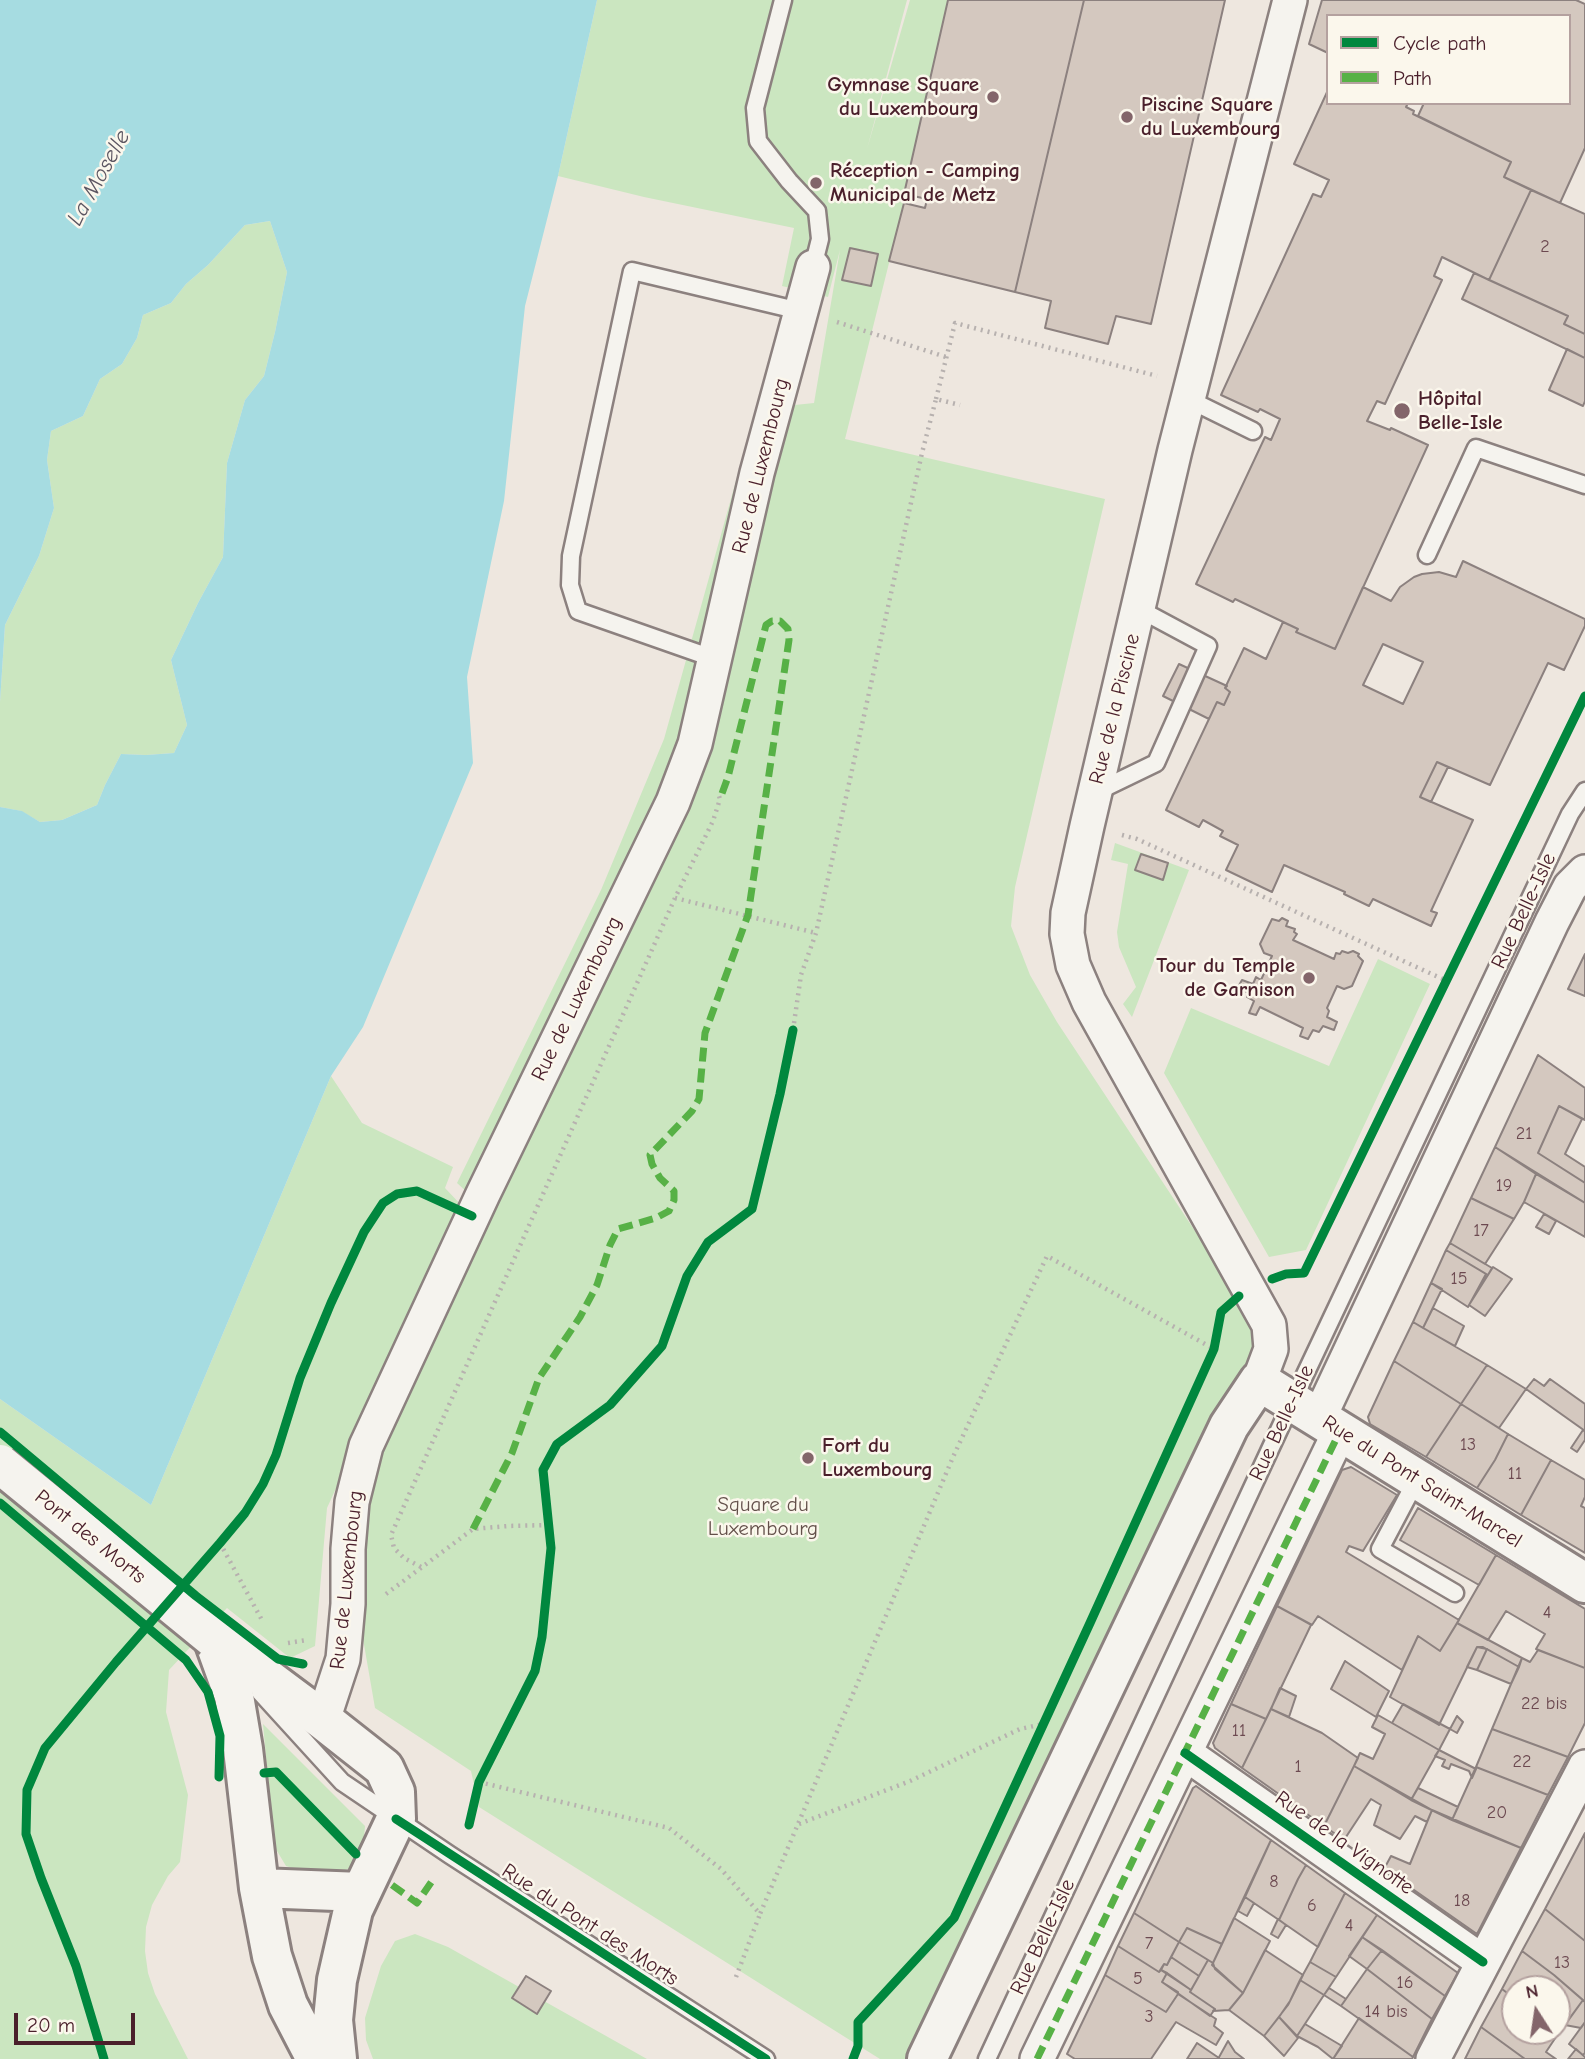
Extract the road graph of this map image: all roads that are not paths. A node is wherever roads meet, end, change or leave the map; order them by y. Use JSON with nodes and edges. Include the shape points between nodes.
{"nodes":[{"id":1,"x":783,"y":0,"type":"edge"},
{"id":2,"x":1290,"y":0,"type":"edge"},
{"id":3,"x":813,"y":267,"type":"joint"},
{"id":4,"x":800,"y":311,"type":"junction"},
{"id":5,"x":1190,"y":392,"type":"junction"},
{"id":6,"x":1253,"y":431,"type":"dead end"},
{"id":7,"x":1585,"y":485,"type":"edge"},
{"id":8,"x":1427,"y":555,"type":"dead end"},
{"id":9,"x":1139,"y":610,"type":"junction"},
{"id":10,"x":715,"y":659,"type":"junction"},
{"id":11,"x":1585,"y":791,"type":"edge"},
{"id":12,"x":1094,"y":793,"type":"junction"},
{"id":13,"x":1585,"y":872,"type":"edge"},
{"id":14,"x":1259,"y":1381,"type":"junction"},
{"id":15,"x":1317,"y":1417,"type":"junction"},
{"id":16,"x":0,"y":1464,"type":"edge"},
{"id":17,"x":1417,"y":1479,"type":"junction"},
{"id":18,"x":1585,"y":1583,"type":"edge"},
{"id":19,"x":1455,"y":1594,"type":"dead end"},
{"id":20,"x":213,"y":1638,"type":"junction"},
{"id":21,"x":323,"y":1720,"type":"junction"},
{"id":22,"x":1185,"y":1753,"type":"junction"},
{"id":23,"x":1585,"y":1767,"type":"edge"},
{"id":24,"x":396,"y":1819,"type":"junction"},
{"id":25,"x":259,"y":1888,"type":"junction"},
{"id":26,"x":361,"y":1892,"type":"junction"},
{"id":27,"x":1483,"y":1962,"type":"junction"},
{"id":28,"x":316,"y":2059,"type":"edge"},
{"id":29,"x":337,"y":2059,"type":"edge"},
{"id":30,"x":766,"y":2059,"type":"edge"},
{"id":31,"x":928,"y":2059,"type":"edge"},
{"id":32,"x":987,"y":2059,"type":"edge"},
{"id":33,"x":1037,"y":2059,"type":"edge"},
{"id":34,"x":1433,"y":2059,"type":"edge"}],
"edges":[{"from":1,"to":3,"type":"lane","via":[[755,107],[758,141],[817,211],[820,239]]},
{"from":2,"to":5,"type":"street","name":"Rue de la Piscine"},
{"from":3,"to":4,"type":"street","name":"Rue de Luxembourg"},
{"from":4,"to":10,"type":"street","name":"Rue de Luxembourg"},
{"from":4,"to":10,"type":"lane","via":[[632,271],[571,556],[570,584],[578,611]]},
{"from":5,"to":6,"type":"lane"},
{"from":5,"to":9,"type":"street","name":"Rue de la Piscine"},
{"from":7,"to":8,"type":"lane","via":[[1476,448]]},
{"from":9,"to":12,"type":"street","name":"Rue de la Piscine"},
{"from":9,"to":12,"type":"lane","via":[[1208,646],[1156,763]]},
{"from":10,"to":21,"type":"street","name":"Rue de Luxembourg","via":[[695,744],[673,802],[366,1446],[352,1502],[342,1659]]},
{"from":11,"to":15,"type":"lane","name":"Rue Belle-Isle","via":[[1570,814]]},
{"from":12,"to":14,"type":"street","name":"Rue de la Piscine","via":[[1068,913],[1073,965],[1089,1002],[1269,1325],[1270,1349]]},
{"from":13,"to":15,"type":"street","name":"Rue Belle-Isle","via":[[1570,887],[1552,922]]},
{"from":14,"to":15,"type":"main road","name":"Rue du Pont Saint-Marcel"},
{"from":14,"to":31,"type":"main road","name":"Rue Belle-Isle","via":[[1229,1426]]},
{"from":15,"to":17,"type":"main road","name":"Rue du Pont Saint-Marcel"},
{"from":15,"to":22,"type":"street","name":"Rue Belle-Isle"},
{"from":15,"to":32,"type":"lane","name":"Rue Belle-Isle"},
{"from":16,"to":20,"type":"main road","name":"Pont des Morts","bridge":true},
{"from":17,"to":18,"type":"main road","name":"Rue du Pont Saint-Marcel"},
{"from":17,"to":19,"type":"lane","via":[[1380,1549]]},
{"from":20,"to":21,"type":"main road","name":"Pont des Morts"},
{"from":20,"to":24,"type":"lane","name":"Rue du Pont des Morts","via":[[342,1782]]},
{"from":20,"to":25,"type":"main road","via":[[234,1696]]},
{"from":21,"to":24,"type":"main road","name":"Pont des Morts","via":[[384,1768],[395,1792]]},
{"from":22,"to":27,"type":"street","name":"Rue de la Vignotte"},
{"from":22,"to":33,"type":"street","name":"Rue Belle-Isle"},
{"from":23,"to":27,"type":"street"},
{"from":24,"to":26,"type":"main road"},
{"from":24,"to":30,"type":"lane","name":"Rue du Pont des Morts"},
{"from":25,"to":26,"type":"main road"},
{"from":25,"to":28,"type":"main road","via":[[272,1956],[288,2005]]},
{"from":26,"to":29,"type":"main road","via":[[337,1980],[333,2020]]},
{"from":27,"to":34,"type":"street"}]}
